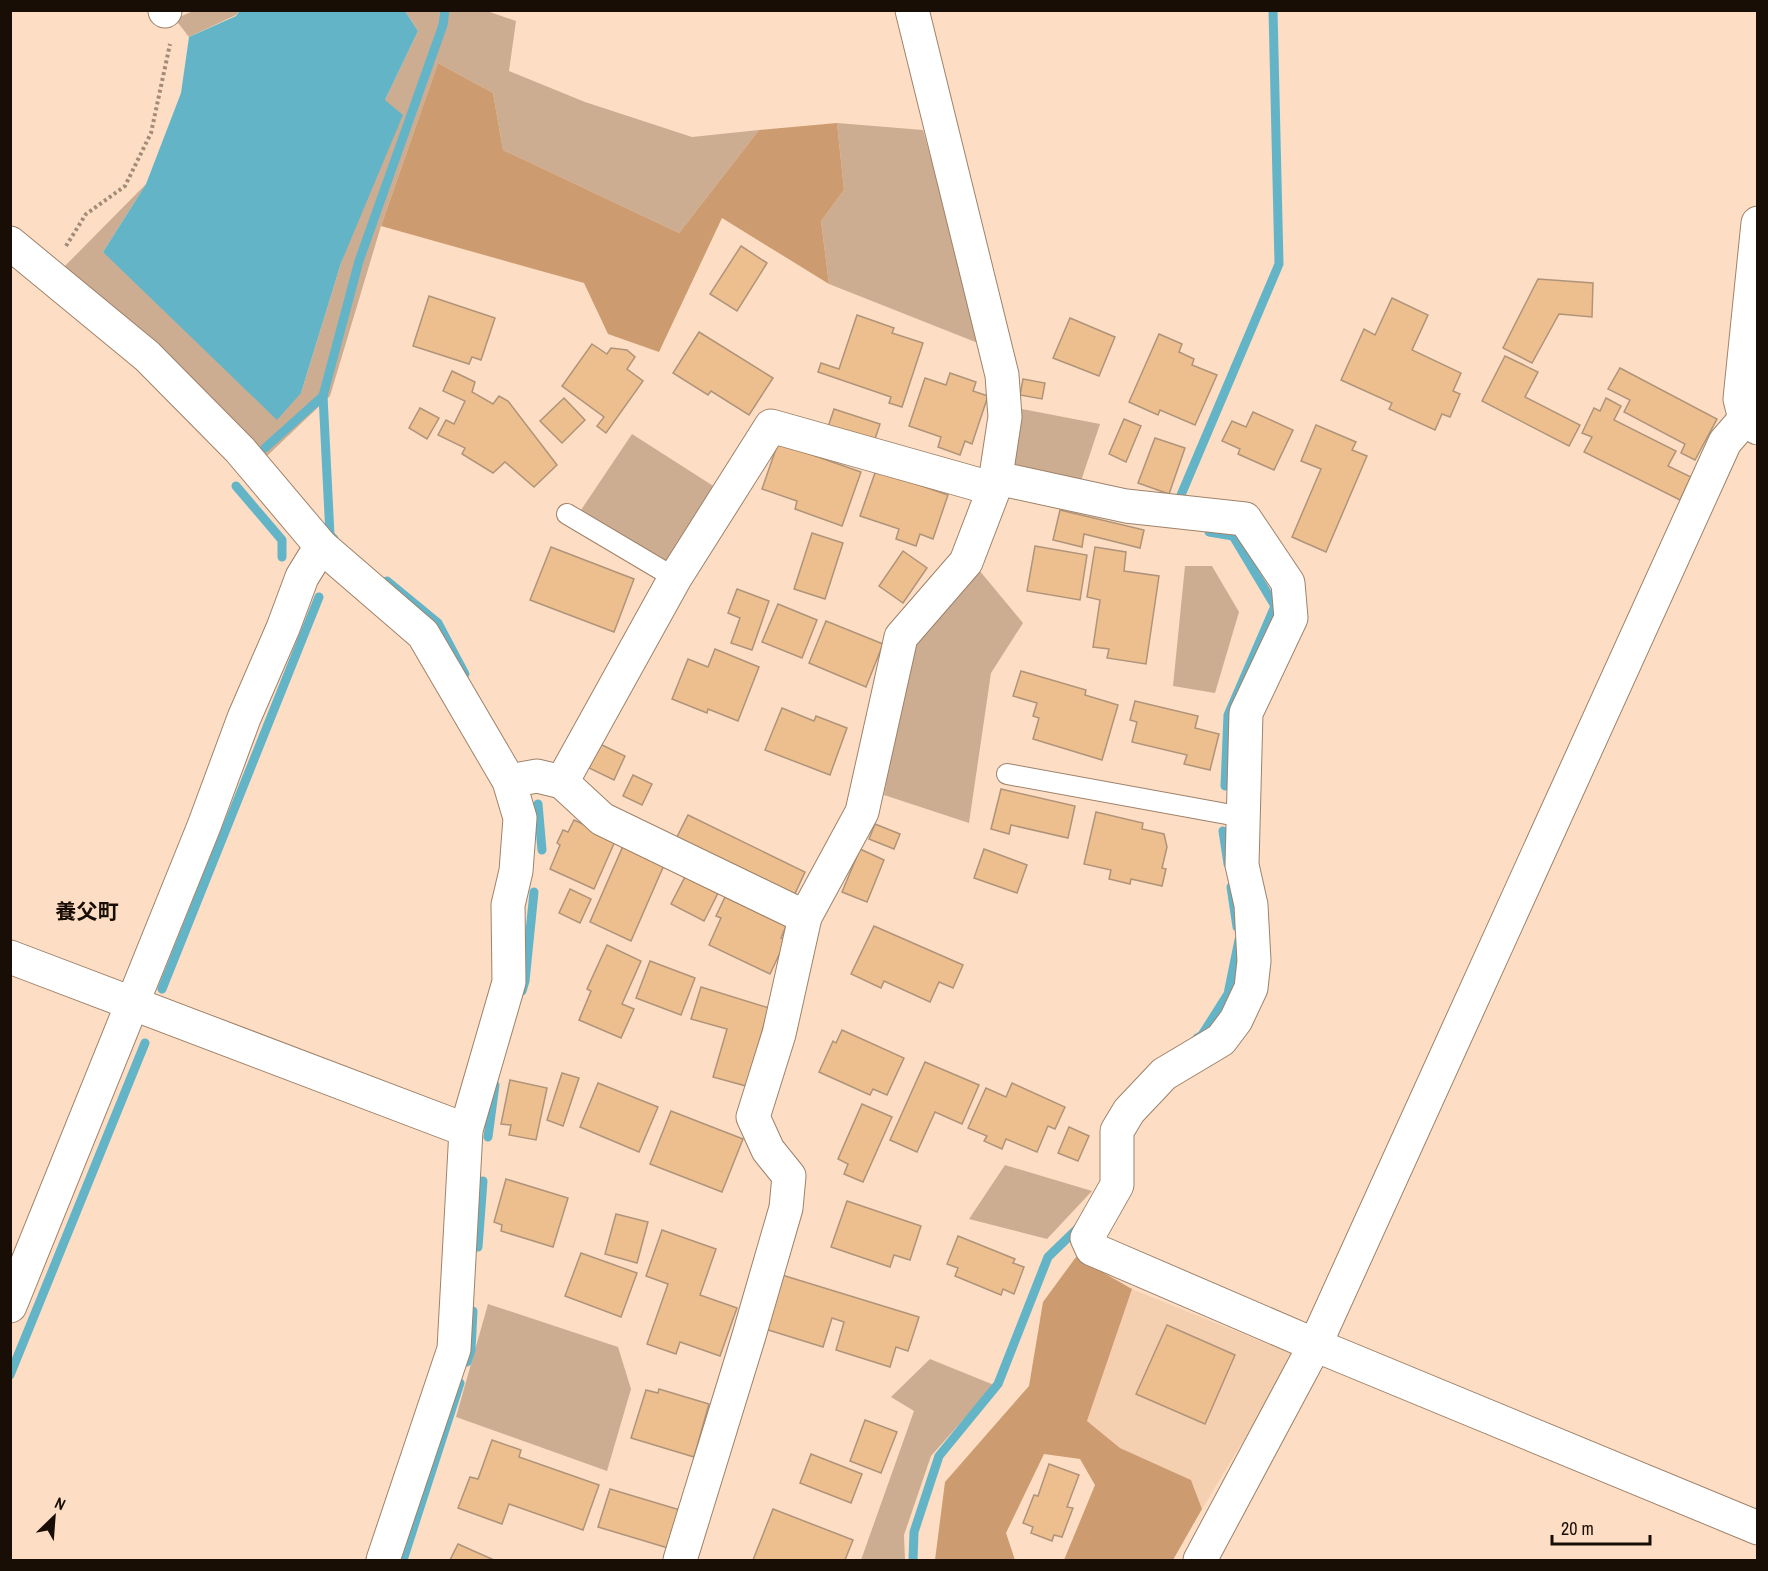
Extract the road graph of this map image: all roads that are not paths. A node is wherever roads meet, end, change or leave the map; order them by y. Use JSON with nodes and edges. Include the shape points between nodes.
{"nodes":[{"id":1,"x":912,"y":10,"type":"edge"},
{"id":2,"x":1758,"y":223,"type":"edge"},
{"id":3,"x":10,"y":243,"type":"edge"},
{"id":4,"x":1751,"y":423,"type":"edge"},
{"id":5,"x":996,"y":484,"type":"junction"},
{"id":6,"x":567,"y":514,"type":"dead end"},
{"id":7,"x":321,"y":546,"type":"junction"},
{"id":8,"x":675,"y":578,"type":"junction"},
{"id":9,"x":1007,"y":774,"type":"dead end"},
{"id":10,"x":509,"y":781,"type":"junction"},
{"id":11,"x":562,"y":782,"type":"junction"},
{"id":12,"x":1244,"y":817,"type":"junction"},
{"id":13,"x":805,"y":917,"type":"junction"},
{"id":14,"x":10,"y":957,"type":"edge"},
{"id":15,"x":132,"y":1002,"type":"junction"},
{"id":16,"x":466,"y":1130,"type":"junction"},
{"id":17,"x":10,"y":1306,"type":"edge"},
{"id":18,"x":1315,"y":1345,"type":"junction"},
{"id":19,"x":1758,"y":1528,"type":"edge"},
{"id":20,"x":383,"y":1560,"type":"edge"},
{"id":21,"x":680,"y":1560,"type":"edge"},
{"id":22,"x":1200,"y":1560,"type":"edge"}],
"edges":[{"from":1,"to":5,"type":"street","via":[[1002,375],[1005,417]]},
{"from":2,"to":4,"type":"street","via":[[1740,399]]},
{"from":3,"to":7,"type":"street","via":[[147,356],[240,450]]},
{"from":4,"to":18,"type":"street","via":[[1725,442]]},
{"from":5,"to":8,"type":"street","via":[[771,426]]},
{"from":5,"to":12,"type":"street","via":[[1126,506],[1245,519],[1288,583],[1291,618],[1246,713]]},
{"from":5,"to":13,"type":"street","via":[[966,562],[901,637],[862,812]]},
{"from":6,"to":8,"type":"lane"},
{"from":7,"to":10,"type":"street","via":[[423,634]]},
{"from":7,"to":15,"type":"street","via":[[302,577]]},
{"from":8,"to":11,"type":"street"},
{"from":9,"to":12,"type":"lane"},
{"from":10,"to":11,"type":"street","via":[[537,776]]},
{"from":10,"to":16,"type":"street","via":[[520,818],[516,871],[508,905],[509,982]]},
{"from":11,"to":13,"type":"street","via":[[602,819]]},
{"from":12,"to":18,"type":"street","via":[[1242,865],[1251,905],[1254,961],[1251,988],[1221,1040],[1164,1074],[1129,1111],[1117,1131],[1117,1185],[1087,1238],[1092,1249]]},
{"from":13,"to":21,"type":"street","via":[[779,1034],[753,1117],[768,1150],[789,1176],[786,1208]]},
{"from":14,"to":15,"type":"street"},
{"from":15,"to":16,"type":"street"},
{"from":15,"to":17,"type":"street"},
{"from":16,"to":20,"type":"street","via":[[454,1349]]},
{"from":18,"to":19,"type":"street"},
{"from":18,"to":22,"type":"street"}]}
